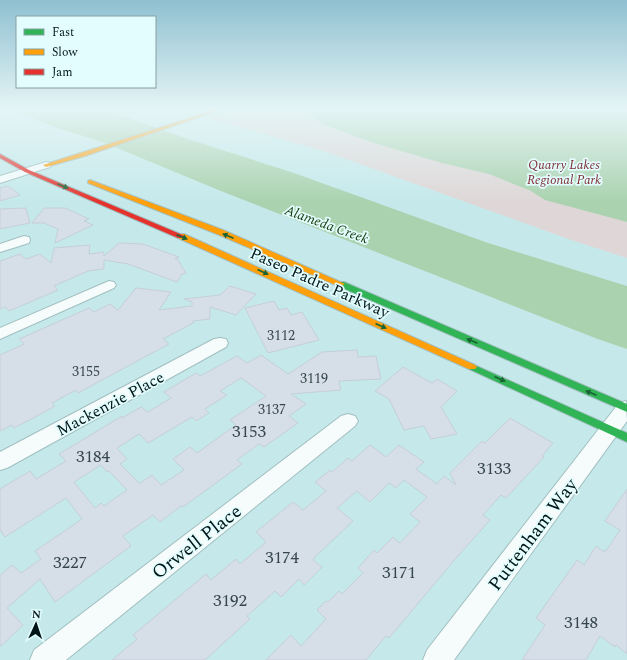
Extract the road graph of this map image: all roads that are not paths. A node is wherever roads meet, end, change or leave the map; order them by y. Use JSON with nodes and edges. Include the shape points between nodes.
{"nodes":[{"id":1,"x":126,"y":141,"type":"edge"},
{"id":2,"x":84,"y":154,"type":"junction"},
{"id":3,"x":0,"y":156,"type":"edge"},
{"id":4,"x":40,"y":160,"type":"junction"},
{"id":5,"x":75,"y":169,"type":"dead end"},
{"id":6,"x":27,"y":171,"type":"junction"},
{"id":7,"x":63,"y":172,"type":"dead end"},
{"id":8,"x":85,"y":177,"type":"dead end"},
{"id":9,"x":0,"y":180,"type":"edge"},
{"id":10,"x":24,"y":240,"type":"dead end"},
{"id":11,"x":0,"y":248,"type":"edge"},
{"id":12,"x":109,"y":285,"type":"dead end"},
{"id":13,"x":0,"y":334,"type":"edge"},
{"id":14,"x":220,"y":343,"type":"dead end"},
{"id":15,"x":627,"y":408,"type":"edge"},
{"id":16,"x":348,"y":422,"type":"dead end"},
{"id":17,"x":619,"y":434,"type":"edge"},
{"id":18,"x":0,"y":462,"type":"edge"},
{"id":19,"x":44,"y":660,"type":"edge"},
{"id":20,"x":437,"y":660,"type":"edge"}],
"edges":[{"from":1,"to":2,"type":"main road"},
{"from":2,"to":4,"type":"main road"},
{"from":2,"to":5,"type":"main road","via":[[73,165]]},
{"from":3,"to":6,"type":"main road","name":"Paseo Padre Parkway"},
{"from":4,"to":6,"type":"street"},
{"from":4,"to":7,"type":"main road"},
{"from":6,"to":9,"type":"street"},
{"from":6,"to":17,"type":"main road","name":"Paseo Padre Parkway","one_way":true,"via":[[227,256]]},
{"from":15,"to":8,"type":"main road","name":"Paseo Padre Parkway","one_way":true,"via":[[220,232],[123,195]]},
{"from":10,"to":11,"type":"street"},
{"from":12,"to":13,"type":"street"},
{"from":14,"to":18,"type":"street","name":"Mackenzie Place"},
{"from":15,"to":17,"type":"street","name":"Puttenham Way"},
{"from":16,"to":19,"type":"street","name":"Orwell Place"},
{"from":17,"to":20,"type":"street","name":"Puttenham Way"}]}
